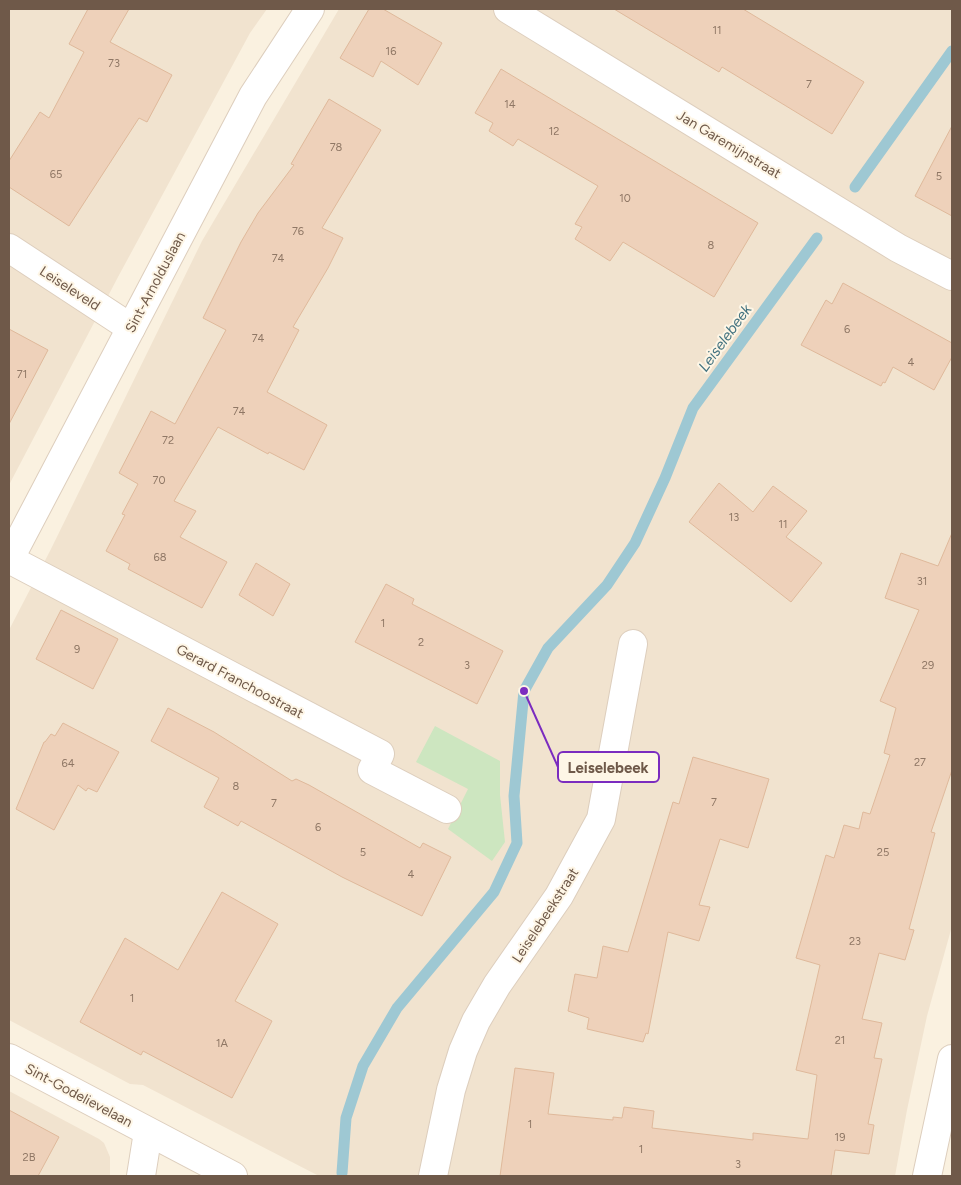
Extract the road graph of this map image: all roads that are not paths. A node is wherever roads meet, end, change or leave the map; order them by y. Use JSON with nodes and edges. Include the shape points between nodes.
{"nodes":[{"id":1,"x":310,"y":9,"type":"edge"},
{"id":2,"x":508,"y":9,"type":"edge"},
{"id":3,"x":9,"y":248,"type":"edge"},
{"id":4,"x":952,"y":276,"type":"edge"},
{"id":5,"x":131,"y":328,"type":"junction"},
{"id":6,"x":9,"y":559,"type":"edge"},
{"id":7,"x":633,"y":644,"type":"dead end"},
{"id":8,"x":447,"y":809,"type":"dead end"},
{"id":9,"x":9,"y":1058,"type":"edge"},
{"id":10,"x":952,"y":1059,"type":"edge"},
{"id":11,"x":148,"y":1132,"type":"junction"},
{"id":12,"x":141,"y":1176,"type":"edge"},
{"id":13,"x":233,"y":1176,"type":"edge"},
{"id":14,"x":433,"y":1176,"type":"edge"},
{"id":15,"x":927,"y":1176,"type":"edge"}],
"edges":[{"from":1,"to":5,"type":"street","name":"Sint-Arnolduslaan","via":[[253,96]]},
{"from":2,"to":4,"type":"street","name":"Jan Garemijnstraat","via":[[898,248]]},
{"from":3,"to":5,"type":"street","name":"Leiseleveld"},
{"from":5,"to":6,"type":"street","name":"Sint-Arnolduslaan"},
{"from":6,"to":8,"type":"street","name":"Gerard Franchoostraat","via":[[380,754],[372,770]]},
{"from":7,"to":14,"type":"street","name":"Leiselebeekstraat","via":[[601,819],[559,896],[497,985],[476,1022],[450,1090]]},
{"from":9,"to":11,"type":"street","name":"Sint-Godelievelaan"},
{"from":10,"to":15,"type":"street"},
{"from":11,"to":12,"type":"street","name":"Sint-Godelievelaan"},
{"from":11,"to":13,"type":"street","name":"Sint-Godelievelaan"}]}
